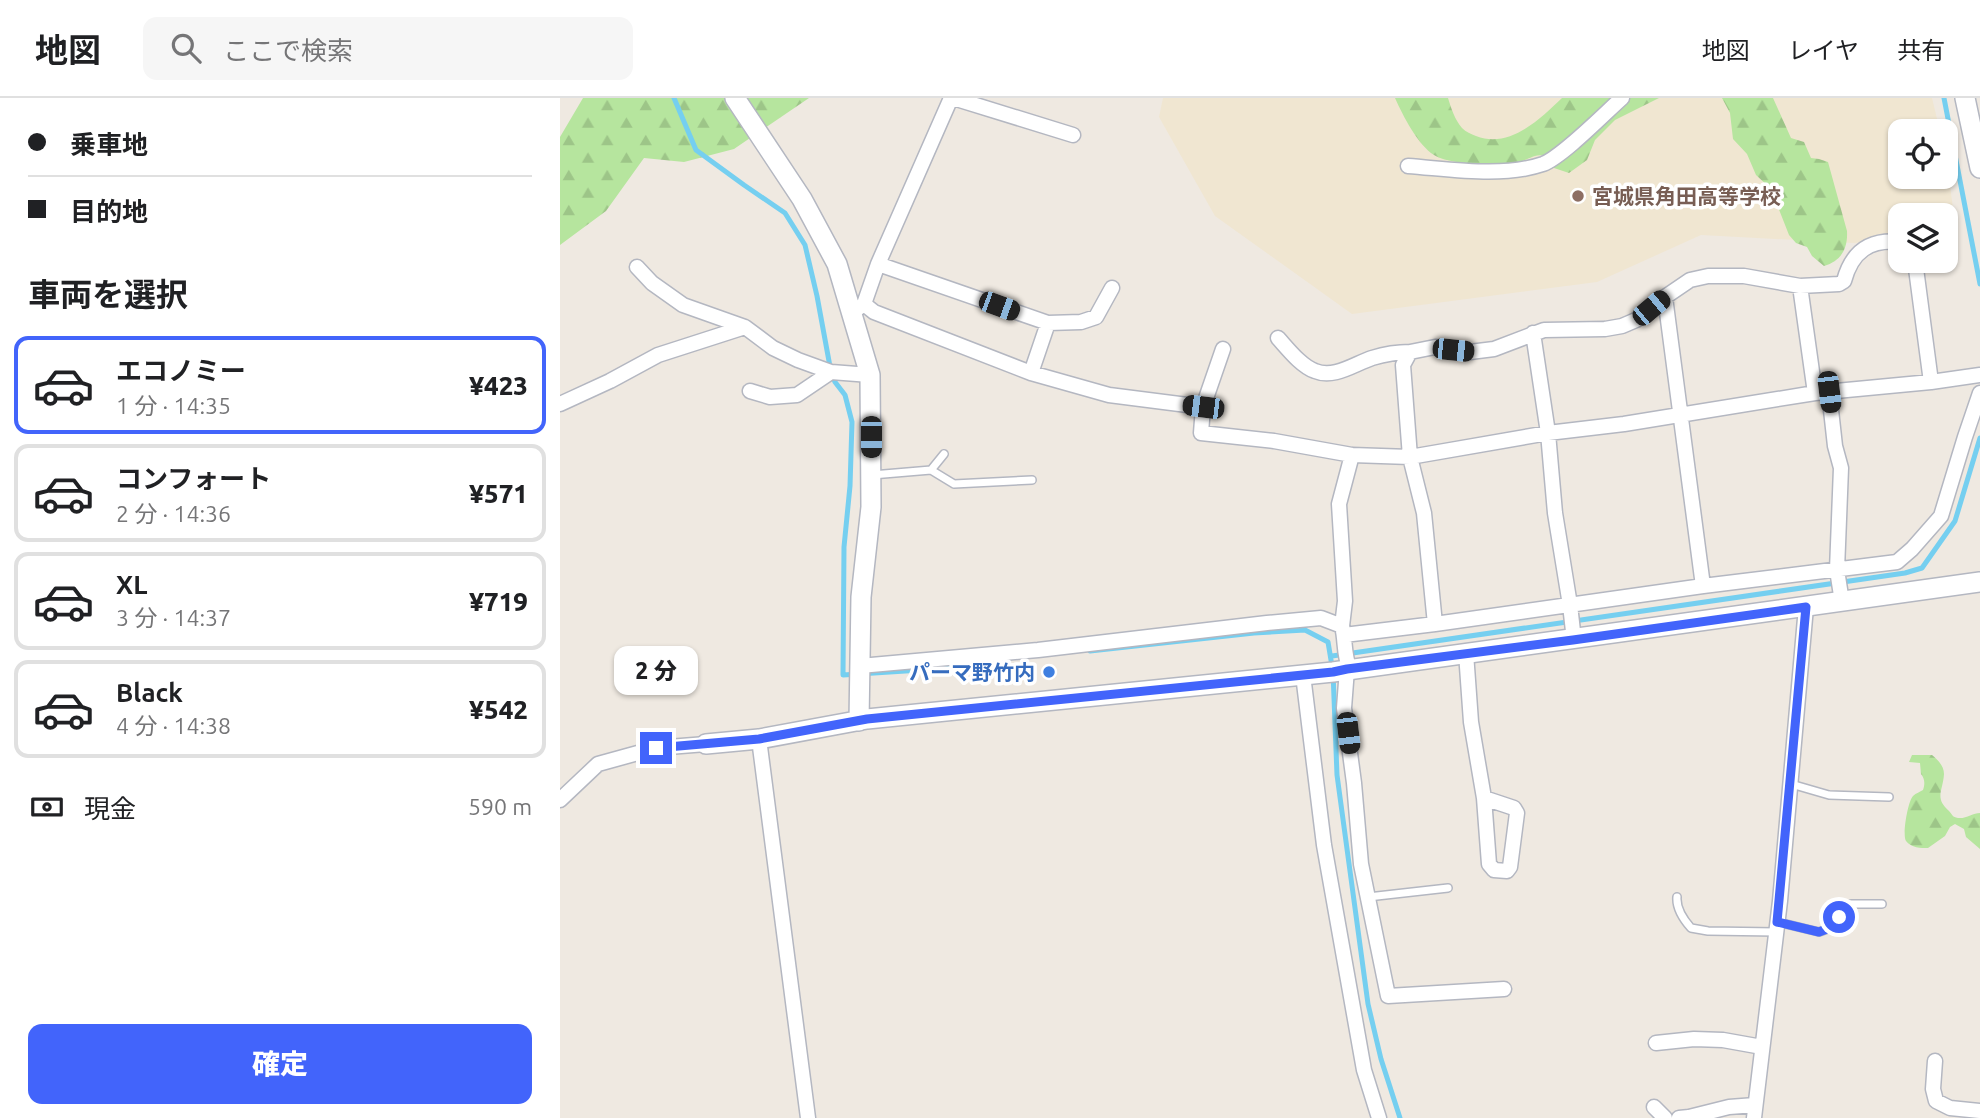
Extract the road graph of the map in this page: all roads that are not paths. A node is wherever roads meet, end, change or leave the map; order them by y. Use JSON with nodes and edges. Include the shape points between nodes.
{"nodes":[{"id":1,"x":735,"y":98,"type":"edge"},
{"id":2,"x":952,"y":98,"type":"edge"},
{"id":3,"x":1622,"y":98,"type":"edge"},
{"id":4,"x":1965,"y":98,"type":"edge"},
{"id":5,"x":1073,"y":135,"type":"dead end"},
{"id":6,"x":1408,"y":166,"type":"dead end"},
{"id":7,"x":1980,"y":168,"type":"edge"},
{"id":8,"x":1888,"y":244,"type":"edge"},
{"id":9,"x":878,"y":264,"type":"junction"},
{"id":10,"x":636,"y":267,"type":"dead end"},
{"id":11,"x":1917,"y":273,"type":"edge"},
{"id":12,"x":1800,"y":286,"type":"junction"},
{"id":13,"x":1112,"y":288,"type":"dead end"},
{"id":14,"x":1665,"y":296,"type":"junction"},
{"id":15,"x":858,"y":308,"type":"junction"},
{"id":16,"x":1048,"y":323,"type":"junction"},
{"id":17,"x":746,"y":327,"type":"junction"},
{"id":18,"x":1533,"y":333,"type":"junction"},
{"id":19,"x":1278,"y":338,"type":"dead end"},
{"id":20,"x":1223,"y":349,"type":"dead end"},
{"id":21,"x":1410,"y":352,"type":"junction"},
{"id":22,"x":831,"y":372,"type":"junction"},
{"id":23,"x":1031,"y":373,"type":"junction"},
{"id":24,"x":870,"y":375,"type":"junction"},
{"id":25,"x":1980,"y":375,"type":"edge"},
{"id":26,"x":1931,"y":382,"type":"junction"},
{"id":27,"x":750,"y":391,"type":"dead end"},
{"id":28,"x":1822,"y":392,"type":"junction"},
{"id":29,"x":1980,"y":393,"type":"edge"},
{"id":30,"x":560,"y":404,"type":"edge"},
{"id":31,"x":1203,"y":407,"type":"junction"},
{"id":32,"x":1681,"y":414,"type":"junction"},
{"id":33,"x":1548,"y":433,"type":"junction"},
{"id":34,"x":944,"y":454,"type":"dead end"},
{"id":35,"x":1352,"y":455,"type":"junction"},
{"id":36,"x":1410,"y":457,"type":"junction"},
{"id":37,"x":930,"y":470,"type":"junction"},
{"id":38,"x":871,"y":475,"type":"junction"},
{"id":39,"x":1032,"y":480,"type":"dead end"},
{"id":40,"x":1837,"y":570,"type":"junction"},
{"id":41,"x":1980,"y":582,"type":"edge"},
{"id":42,"x":1703,"y":586,"type":"junction"},
{"id":43,"x":1842,"y":602,"type":"junction"},
{"id":44,"x":1570,"y":606,"type":"junction"},
{"id":45,"x":1806,"y":607,"type":"junction"},
{"id":46,"x":1435,"y":624,"type":"junction"},
{"id":47,"x":1343,"y":631,"type":"junction"},
{"id":48,"x":1573,"y":640,"type":"junction"},
{"id":49,"x":1466,"y":653,"type":"junction"},
{"id":50,"x":860,"y":666,"type":"junction"},
{"id":51,"x":1348,"y":669,"type":"junction"},
{"id":52,"x":1303,"y":675,"type":"junction"},
{"id":53,"x":859,"y":720,"type":"junction"},
{"id":54,"x":759,"y":739,"type":"junction"},
{"id":55,"x":706,"y":744,"type":"joint"},
{"id":56,"x":1790,"y":784,"type":"junction"},
{"id":57,"x":1889,"y":797,"type":"dead end"},
{"id":58,"x":1485,"y":798,"type":"junction"},
{"id":59,"x":560,"y":800,"type":"edge"},
{"id":60,"x":1448,"y":888,"type":"dead end"},
{"id":61,"x":1368,"y":897,"type":"junction"},
{"id":62,"x":1677,"y":897,"type":"dead end"},
{"id":63,"x":1882,"y":904,"type":"dead end"},
{"id":64,"x":1776,"y":927,"type":"junction"},
{"id":65,"x":1504,"y":989,"type":"dead end"},
{"id":66,"x":1656,"y":1043,"type":"dead end"},
{"id":67,"x":1762,"y":1046,"type":"junction"},
{"id":68,"x":1935,"y":1061,"type":"dead end"},
{"id":69,"x":1754,"y":1111,"type":"edge"},
{"id":70,"x":1980,"y":1111,"type":"edge"},
{"id":71,"x":808,"y":1118,"type":"edge"},
{"id":72,"x":1379,"y":1118,"type":"edge"},
{"id":73,"x":1679,"y":1118,"type":"edge"}],
"edges":[{"from":1,"to":15,"type":"street","via":[[802,199]]},
{"from":2,"to":5,"type":"street"},
{"from":2,"to":9,"type":"street"},
{"from":3,"to":6,"type":"street","via":[[1544,164],[1500,172]]},
{"from":4,"to":7,"type":"street"},
{"from":8,"to":12,"type":"street","via":[[1858,252],[1843,283]]},
{"from":9,"to":15,"type":"street"},
{"from":9,"to":16,"type":"street"},
{"from":10,"to":17,"type":"street","via":[[683,305]]},
{"from":11,"to":26,"type":"street"},
{"from":12,"to":14,"type":"street","via":[[1744,276],[1708,276],[1690,280]]},
{"from":12,"to":28,"type":"street"},
{"from":13,"to":16,"type":"street","via":[[1096,317]]},
{"from":14,"to":18,"type":"street","via":[[1622,326]]},
{"from":14,"to":32,"type":"street"},
{"from":15,"to":23,"type":"street"},
{"from":15,"to":24,"type":"street"},
{"from":16,"to":23,"type":"street"},
{"from":17,"to":22,"type":"street","via":[[773,348]]},
{"from":17,"to":30,"type":"street","via":[[659,355]]},
{"from":18,"to":21,"type":"street","via":[[1494,349],[1470,352],[1435,347]]},
{"from":18,"to":33,"type":"street"},
{"from":19,"to":21,"type":"street","via":[[1312,371],[1327,375],[1372,358]]},
{"from":20,"to":31,"type":"street"},
{"from":21,"to":36,"type":"street","via":[[1403,365]]},
{"from":22,"to":24,"type":"street"},
{"from":22,"to":27,"type":"street","via":[[797,395],[770,397]]},
{"from":23,"to":31,"type":"street","via":[[1109,395]]},
{"from":24,"to":38,"type":"street"},
{"from":25,"to":26,"type":"street"},
{"from":26,"to":28,"type":"street"},
{"from":28,"to":32,"type":"street"},
{"from":28,"to":40,"type":"street","via":[[1841,468]]},
{"from":29,"to":40,"type":"street","via":[[1941,516],[1897,562]]},
{"from":31,"to":35,"type":"street","via":[[1201,433]]},
{"from":32,"to":33,"type":"street"},
{"from":32,"to":42,"type":"street"},
{"from":33,"to":36,"type":"street"},
{"from":33,"to":44,"type":"street"},
{"from":34,"to":37,"type":"lane"},
{"from":35,"to":36,"type":"street"},
{"from":35,"to":47,"type":"street","via":[[1339,504]]},
{"from":36,"to":46,"type":"street","via":[[1424,513]]},
{"from":37,"to":38,"type":"lane"},
{"from":37,"to":39,"type":"lane","via":[[954,484]]},
{"from":38,"to":50,"type":"street"},
{"from":40,"to":42,"type":"street"},
{"from":40,"to":43,"type":"street"},
{"from":41,"to":43,"type":"street"},
{"from":42,"to":44,"type":"street"},
{"from":43,"to":45,"type":"street"},
{"from":44,"to":46,"type":"street"},
{"from":44,"to":48,"type":"street"},
{"from":45,"to":48,"type":"street"},
{"from":45,"to":56,"type":"street"},
{"from":46,"to":47,"type":"street"},
{"from":47,"to":50,"type":"street","via":[[1321,618]]},
{"from":47,"to":51,"type":"street"},
{"from":48,"to":49,"type":"street"},
{"from":49,"to":51,"type":"street"},
{"from":49,"to":58,"type":"street","via":[[1471,722]]},
{"from":50,"to":53,"type":"street"},
{"from":51,"to":52,"type":"street"},
{"from":51,"to":61,"type":"street","via":[[1344,708]]},
{"from":52,"to":53,"type":"street"},
{"from":52,"to":72,"type":"street","via":[[1326,858],[1364,1070]]},
{"from":53,"to":54,"type":"street"},
{"from":54,"to":55,"type":"street"},
{"from":54,"to":71,"type":"street"},
{"from":55,"to":59,"type":"street","via":[[656,748],[598,764]]},
{"from":56,"to":57,"type":"lane","via":[[1829,795]]},
{"from":56,"to":64,"type":"street"},
{"from":58,"to":58,"type":"street","via":[[1489,864],[1494,870],[1507,871],[1517,813]]},
{"from":60,"to":61,"type":"lane"},
{"from":61,"to":65,"type":"street","via":[[1388,996]]},
{"from":62,"to":64,"type":"lane","via":[[1681,914],[1692,928]]},
{"from":63,"to":64,"type":"lane","via":[[1851,904],[1832,927],[1819,932]]},
{"from":64,"to":67,"type":"street"},
{"from":66,"to":67,"type":"street","via":[[1695,1039]]},
{"from":67,"to":69,"type":"street"},
{"from":68,"to":70,"type":"street","via":[[1936,1101],[1950,1108]]},
{"from":69,"to":73,"type":"street","via":[[1730,1107]]}]}
